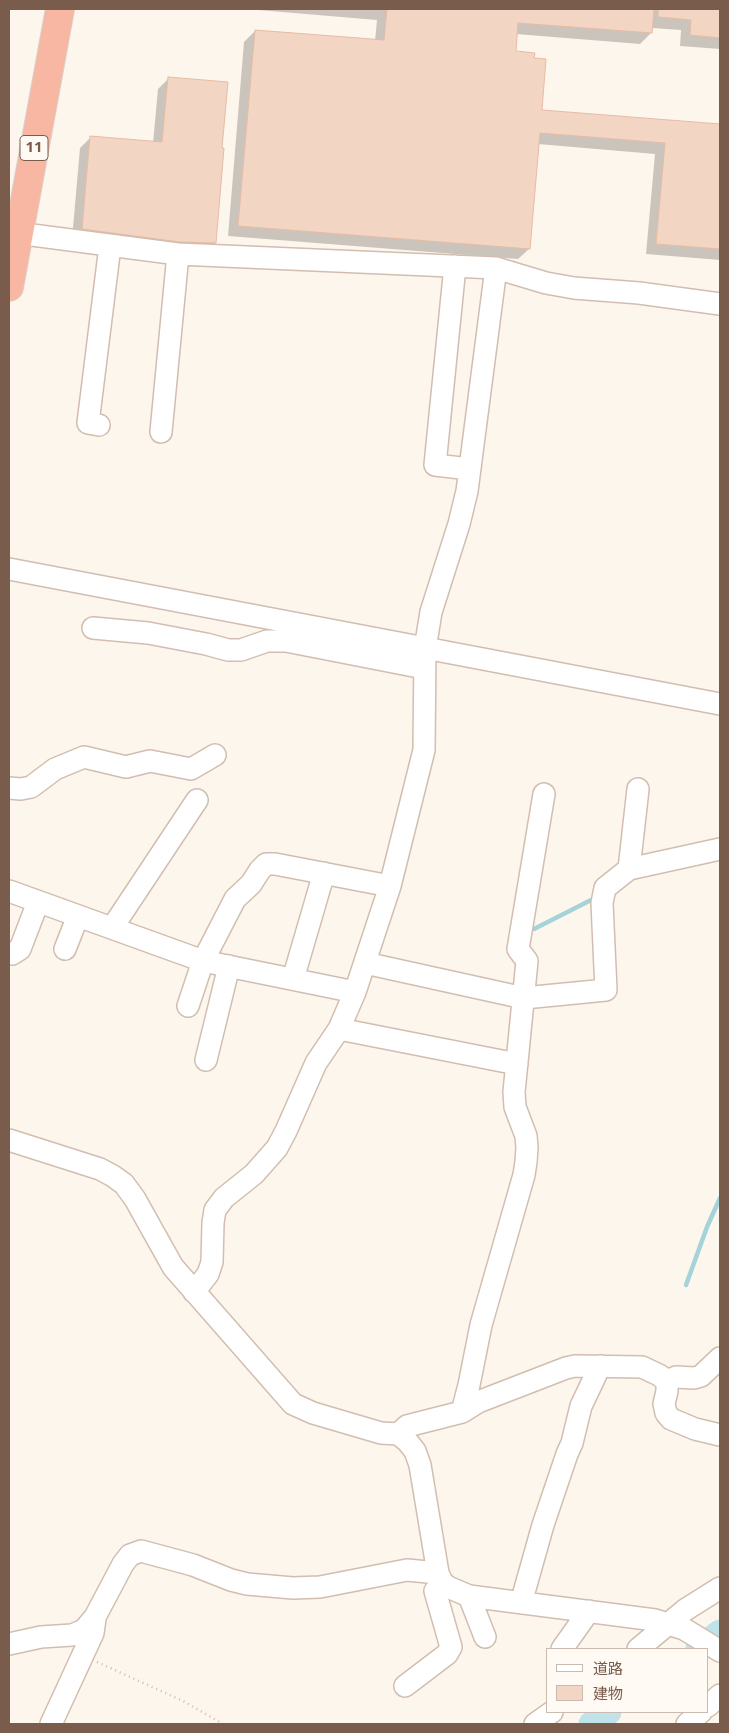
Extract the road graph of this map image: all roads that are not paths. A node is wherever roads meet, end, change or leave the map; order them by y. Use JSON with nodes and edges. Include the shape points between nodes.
{"nodes":[{"id":1,"x":60,"y":9,"type":"edge"},
{"id":2,"x":14,"y":233,"type":"edge"},
{"id":3,"x":110,"y":246,"type":"junction"},
{"id":4,"x":178,"y":254,"type":"junction"},
{"id":5,"x":456,"y":266,"type":"junction"},
{"id":6,"x":496,"y":268,"type":"junction"},
{"id":7,"x":9,"y":287,"type":"edge"},
{"id":8,"x":720,"y":304,"type":"edge"},
{"id":9,"x":99,"y":425,"type":"dead end"},
{"id":10,"x":161,"y":432,"type":"dead end"},
{"id":11,"x":470,"y":469,"type":"junction"},
{"id":12,"x":9,"y":569,"type":"edge"},
{"id":13,"x":93,"y":628,"type":"dead end"},
{"id":14,"x":424,"y":658,"type":"junction"},
{"id":15,"x":720,"y":704,"type":"edge"},
{"id":16,"x":215,"y":755,"type":"dead end"},
{"id":17,"x":9,"y":788,"type":"edge"},
{"id":18,"x":638,"y":789,"type":"dead end"},
{"id":19,"x":544,"y":794,"type":"dead end"},
{"id":20,"x":197,"y":800,"type":"dead end"},
{"id":21,"x":720,"y":849,"type":"edge"},
{"id":22,"x":630,"y":869,"type":"junction"},
{"id":23,"x":324,"y":873,"type":"junction"},
{"id":24,"x":390,"y":886,"type":"junction"},
{"id":25,"x":9,"y":891,"type":"edge"},
{"id":26,"x":38,"y":902,"type":"junction"},
{"id":27,"x":78,"y":916,"type":"junction"},
{"id":28,"x":112,"y":928,"type":"junction"},
{"id":29,"x":65,"y":949,"type":"dead end"},
{"id":30,"x":12,"y":954,"type":"dead end"},
{"id":31,"x":203,"y":961,"type":"junction"},
{"id":32,"x":365,"y":963,"type":"junction"},
{"id":33,"x":229,"y":966,"type":"junction"},
{"id":34,"x":293,"y":979,"type":"junction"},
{"id":35,"x":355,"y":992,"type":"junction"},
{"id":36,"x":524,"y":998,"type":"junction"},
{"id":37,"x":188,"y":1006,"type":"dead end"},
{"id":38,"x":339,"y":1029,"type":"junction"},
{"id":39,"x":206,"y":1060,"type":"dead end"},
{"id":40,"x":517,"y":1064,"type":"junction"},
{"id":41,"x":9,"y":1140,"type":"edge"},
{"id":42,"x":194,"y":1292,"type":"junction"},
{"id":43,"x":720,"y":1358,"type":"edge"},
{"id":44,"x":600,"y":1366,"type":"junction"},
{"id":45,"x":667,"y":1381,"type":"junction"},
{"id":46,"x":462,"y":1412,"type":"junction"},
{"id":47,"x":398,"y":1434,"type":"junction"},
{"id":48,"x":720,"y":1435,"type":"edge"},
{"id":49,"x":440,"y":1578,"type":"junction"},
{"id":50,"x":720,"y":1588,"type":"edge"},
{"id":51,"x":470,"y":1596,"type":"junction"},
{"id":52,"x":521,"y":1603,"type":"junction"},
{"id":53,"x":589,"y":1611,"type":"junction"},
{"id":54,"x":95,"y":1617,"type":"junction"},
{"id":55,"x":677,"y":1626,"type":"junction"},
{"id":56,"x":485,"y":1637,"type":"dead end"},
{"id":57,"x":9,"y":1644,"type":"edge"},
{"id":58,"x":563,"y":1648,"type":"edge"},
{"id":59,"x":640,"y":1648,"type":"edge"},
{"id":60,"x":720,"y":1652,"type":"edge"},
{"id":61,"x":405,"y":1686,"type":"dead end"},
{"id":62,"x":720,"y":1695,"type":"edge"},
{"id":63,"x":709,"y":1705,"type":"edge"},
{"id":64,"x":551,"y":1713,"type":"edge"},
{"id":65,"x":700,"y":1713,"type":"edge"},
{"id":66,"x":50,"y":1724,"type":"edge"},
{"id":67,"x":535,"y":1724,"type":"edge"},
{"id":68,"x":687,"y":1724,"type":"edge"}],
"edges":[{"from":1,"to":2,"type":"highway","number":"11"},
{"from":2,"to":3,"type":"street"},
{"from":2,"to":7,"type":"highway","number":"11"},
{"from":3,"to":4,"type":"street"},
{"from":3,"to":9,"type":"street","via":[[88,423]]},
{"from":4,"to":5,"type":"street"},
{"from":4,"to":10,"type":"street"},
{"from":5,"to":6,"type":"street"},
{"from":5,"to":11,"type":"street","via":[[435,465]]},
{"from":6,"to":8,"type":"street","via":[[574,288]]},
{"from":6,"to":11,"type":"street"},
{"from":11,"to":14,"type":"street","via":[[459,524],[431,612]]},
{"from":12,"to":14,"type":"street"},
{"from":13,"to":14,"type":"street","via":[[148,633],[228,650],[241,650],[267,641],[286,641]]},
{"from":14,"to":15,"type":"street"},
{"from":14,"to":24,"type":"street","via":[[424,750]]},
{"from":16,"to":17,"type":"street","via":[[191,769],[150,761],[126,767],[84,757],[55,769],[31,787]]},
{"from":18,"to":22,"type":"street"},
{"from":19,"to":36,"type":"street","via":[[518,949],[527,961]]},
{"from":20,"to":28,"type":"street"},
{"from":21,"to":22,"type":"street"},
{"from":22,"to":36,"type":"street","via":[[605,888],[602,903],[606,990]]},
{"from":23,"to":24,"type":"street"},
{"from":23,"to":31,"type":"street","via":[[266,864],[235,900]]},
{"from":23,"to":34,"type":"street"},
{"from":24,"to":32,"type":"street"},
{"from":25,"to":26,"type":"street"},
{"from":26,"to":27,"type":"street"},
{"from":26,"to":30,"type":"street","via":[[20,949]]},
{"from":27,"to":28,"type":"street"},
{"from":27,"to":29,"type":"street"},
{"from":28,"to":31,"type":"street"},
{"from":31,"to":33,"type":"street"},
{"from":31,"to":37,"type":"street"},
{"from":32,"to":35,"type":"street"},
{"from":32,"to":36,"type":"street"},
{"from":33,"to":34,"type":"street"},
{"from":33,"to":39,"type":"street"},
{"from":34,"to":35,"type":"street"},
{"from":35,"to":38,"type":"street"},
{"from":36,"to":40,"type":"street"},
{"from":38,"to":40,"type":"street"},
{"from":38,"to":42,"type":"street","via":[[316,1063],[277,1148],[215,1210],[212,1262],[208,1274]]},
{"from":40,"to":46,"type":"street","via":[[515,1107],[527,1147],[524,1175],[481,1325]]},
{"from":41,"to":42,"type":"street","via":[[100,1169],[124,1184],[173,1267]]},
{"from":42,"to":47,"type":"street","via":[[293,1404],[381,1433]]},
{"from":43,"to":45,"type":"street","via":[[701,1376],[676,1377]]},
{"from":44,"to":45,"type":"street","via":[[642,1367]]},
{"from":44,"to":46,"type":"street","via":[[566,1368],[487,1398]]},
{"from":44,"to":52,"type":"street","via":[[581,1406]]},
{"from":45,"to":48,"type":"street","via":[[664,1404],[671,1419]]},
{"from":46,"to":47,"type":"street","via":[[408,1426]]},
{"from":47,"to":49,"type":"street","via":[[415,1451],[420,1465]]},
{"from":49,"to":51,"type":"street","via":[[457,1592]]},
{"from":49,"to":54,"type":"street","via":[[407,1570],[320,1586],[256,1585],[141,1551],[130,1555],[123,1564]]},
{"from":49,"to":61,"type":"street","via":[[435,1591],[452,1647]]},
{"from":50,"to":55,"type":"street","via":[[686,1610]]},
{"from":51,"to":52,"type":"street"},
{"from":51,"to":56,"type":"street"},
{"from":52,"to":53,"type":"street"},
{"from":53,"to":55,"type":"street"},
{"from":53,"to":58,"type":"street"},
{"from":54,"to":57,"type":"street","via":[[84,1630],[72,1635]]},
{"from":54,"to":66,"type":"street","via":[[93,1633]]},
{"from":55,"to":59,"type":"street"},
{"from":55,"to":60,"type":"street"},
{"from":62,"to":63,"type":"street"},
{"from":64,"to":67,"type":"street"},
{"from":65,"to":68,"type":"street"}]}
